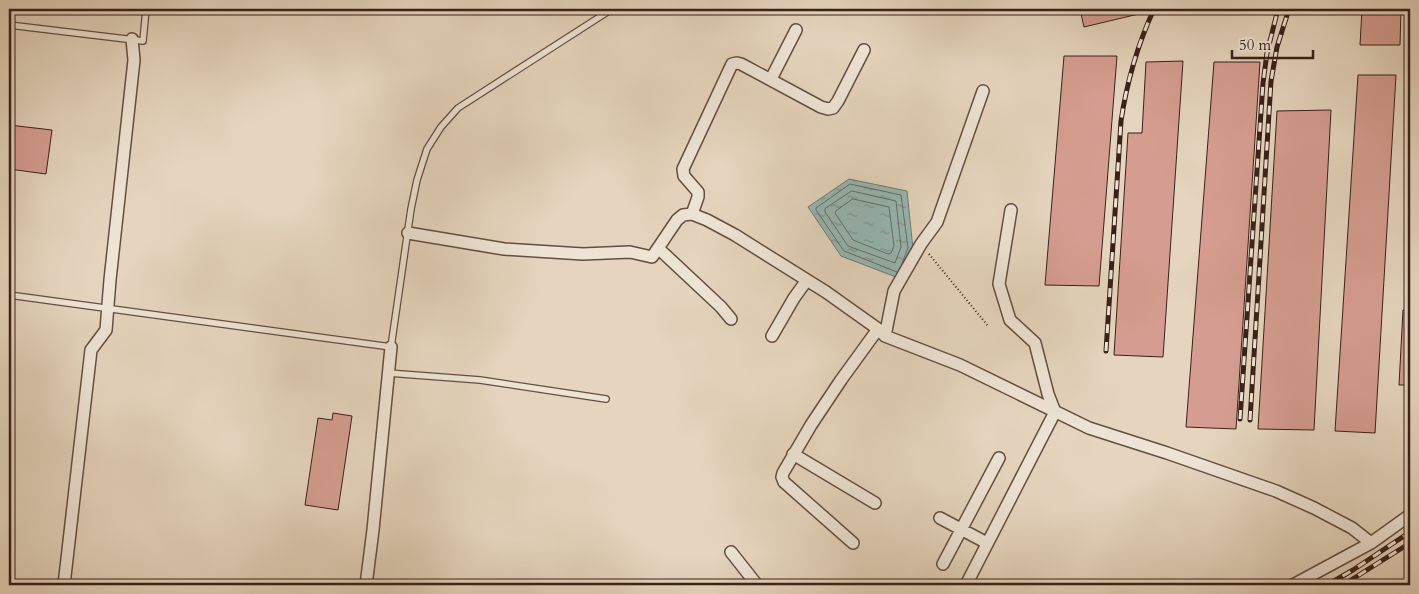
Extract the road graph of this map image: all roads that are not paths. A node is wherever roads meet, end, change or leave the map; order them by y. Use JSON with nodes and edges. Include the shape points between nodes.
{"nodes":[{"id":1,"x":146,"y":9,"type":"edge"},
{"id":2,"x":612,"y":9,"type":"edge"},
{"id":3,"x":9,"y":25,"type":"edge"},
{"id":4,"x":796,"y":30,"type":"dead end"},
{"id":5,"x":132,"y":39,"type":"junction"},
{"id":6,"x":864,"y":50,"type":"dead end"},
{"id":7,"x":771,"y":79,"type":"junction"},
{"id":8,"x":983,"y":91,"type":"dead end"},
{"id":9,"x":1011,"y":210,"type":"dead end"},
{"id":10,"x":692,"y":214,"type":"junction"},
{"id":11,"x":408,"y":233,"type":"junction"},
{"id":12,"x":658,"y":248,"type":"junction"},
{"id":13,"x":807,"y":280,"type":"junction"},
{"id":14,"x":9,"y":295,"type":"edge"},
{"id":15,"x":107,"y":308,"type":"junction"},
{"id":16,"x":731,"y":319,"type":"dead end"},
{"id":17,"x":882,"y":333,"type":"junction"},
{"id":18,"x":772,"y":336,"type":"dead end"},
{"id":19,"x":391,"y":346,"type":"junction"},
{"id":20,"x":388,"y":374,"type":"junction"},
{"id":21,"x":606,"y":399,"type":"dead end"},
{"id":22,"x":1055,"y":412,"type":"junction"},
{"id":23,"x":793,"y":454,"type":"junction"},
{"id":24,"x":999,"y":458,"type":"dead end"},
{"id":25,"x":875,"y":503,"type":"dead end"},
{"id":26,"x":1410,"y":515,"type":"edge"},
{"id":27,"x":940,"y":518,"type":"dead end"},
{"id":28,"x":961,"y":530,"type":"junction"},
{"id":29,"x":853,"y":543,"type":"dead end"},
{"id":30,"x":986,"y":543,"type":"junction"},
{"id":31,"x":1371,"y":543,"type":"junction"},
{"id":32,"x":731,"y":552,"type":"dead end"},
{"id":33,"x":943,"y":564,"type":"dead end"},
{"id":34,"x":64,"y":585,"type":"edge"},
{"id":35,"x":366,"y":585,"type":"edge"},
{"id":36,"x":757,"y":585,"type":"edge"},
{"id":37,"x":966,"y":585,"type":"edge"},
{"id":38,"x":1293,"y":585,"type":"edge"}],
"edges":[{"from":1,"to":5,"type":"lane","via":[[143,40]]},
{"from":2,"to":11,"type":"lane","via":[[458,108],[441,126],[427,149],[416,180]]},
{"from":3,"to":5,"type":"lane"},
{"from":4,"to":7,"type":"street"},
{"from":5,"to":15,"type":"street","via":[[134,60]]},
{"from":6,"to":7,"type":"street","via":[[833,108],[820,107]]},
{"from":7,"to":10,"type":"street","via":[[737,62],[728,70],[683,169],[684,176],[698,192]]},
{"from":8,"to":17,"type":"street","via":[[937,222],[894,291]]},
{"from":9,"to":22,"type":"street","via":[[999,284],[1010,320],[1035,343]]},
{"from":10,"to":12,"type":"street","via":[[677,220]]},
{"from":10,"to":13,"type":"street","via":[[735,235]]},
{"from":11,"to":12,"type":"street","via":[[504,248],[583,254],[630,252],[652,257]]},
{"from":11,"to":19,"type":"lane"},
{"from":12,"to":16,"type":"street"},
{"from":13,"to":17,"type":"street"},
{"from":13,"to":18,"type":"street"},
{"from":14,"to":15,"type":"lane"},
{"from":15,"to":19,"type":"lane"},
{"from":15,"to":34,"type":"street","via":[[106,330],[91,350]]},
{"from":17,"to":22,"type":"street","via":[[960,365]]},
{"from":17,"to":23,"type":"street","via":[[836,387]]},
{"from":19,"to":20,"type":"street"},
{"from":20,"to":21,"type":"lane","via":[[480,380]]},
{"from":20,"to":35,"type":"street"},
{"from":22,"to":30,"type":"street"},
{"from":22,"to":31,"type":"street","via":[[1088,428],[1276,491],[1344,524]]},
{"from":23,"to":25,"type":"street"},
{"from":23,"to":29,"type":"street","via":[[783,473],[784,482]]},
{"from":24,"to":28,"type":"street"},
{"from":26,"to":31,"type":"street"},
{"from":27,"to":28,"type":"street"},
{"from":28,"to":30,"type":"street"},
{"from":28,"to":33,"type":"street"},
{"from":30,"to":37,"type":"street"},
{"from":31,"to":38,"type":"street"},
{"from":32,"to":36,"type":"street"}]}
